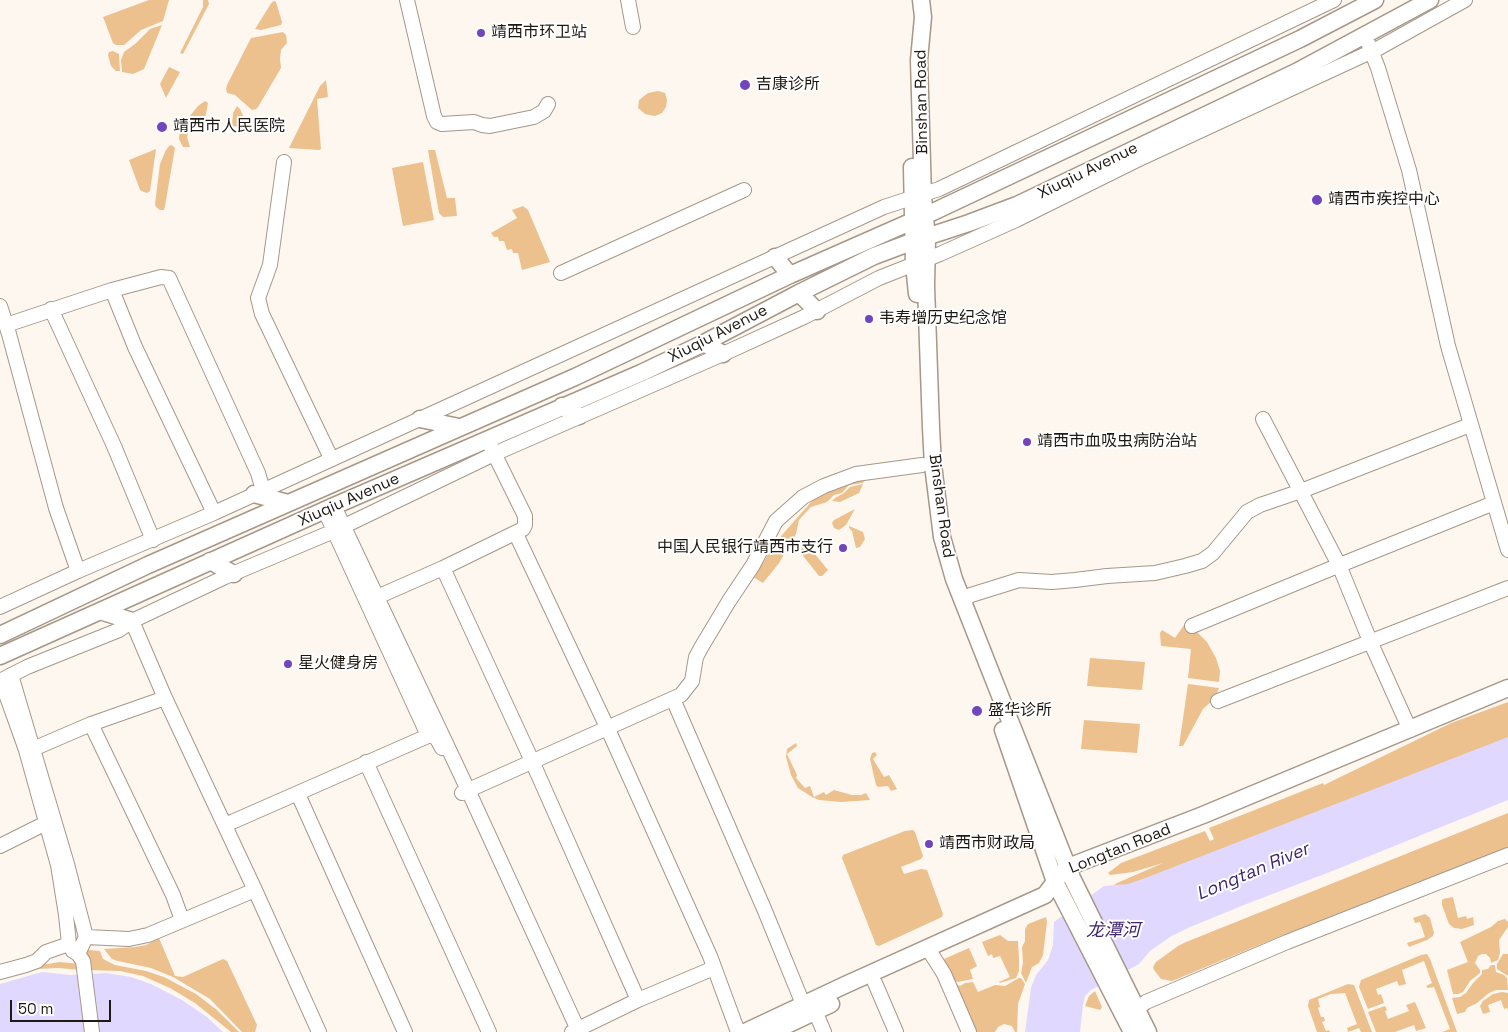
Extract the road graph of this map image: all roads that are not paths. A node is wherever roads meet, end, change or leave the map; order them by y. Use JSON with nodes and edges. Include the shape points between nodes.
{"nodes":[{"id":1,"x":407,"y":0,"type":"edge"},
{"id":2,"x":628,"y":0,"type":"edge"},
{"id":3,"x":916,"y":0,"type":"edge"},
{"id":4,"x":921,"y":0,"type":"edge"},
{"id":5,"x":1334,"y":0,"type":"edge"},
{"id":6,"x":1375,"y":0,"type":"edge"},
{"id":7,"x":1430,"y":0,"type":"edge"},
{"id":8,"x":1465,"y":0,"type":"edge"},
{"id":9,"x":1318,"y":3,"type":"edge"},
{"id":10,"x":1335,"y":22,"type":"junction"},
{"id":11,"x":633,"y":27,"type":"dead end"},
{"id":12,"x":1368,"y":33,"type":"junction"},
{"id":13,"x":1375,"y":50,"type":"junction"},
{"id":14,"x":1149,"y":89,"type":"junction"},
{"id":15,"x":1179,"y":96,"type":"junction"},
{"id":16,"x":548,"y":104,"type":"dead end"},
{"id":17,"x":1192,"y":122,"type":"junction"},
{"id":18,"x":1215,"y":125,"type":"junction"},
{"id":19,"x":284,"y":162,"type":"dead end"},
{"id":20,"x":744,"y":190,"type":"dead end"},
{"id":21,"x":918,"y":196,"type":"junction"},
{"id":22,"x":919,"y":217,"type":"junction"},
{"id":23,"x":920,"y":239,"type":"junction"},
{"id":24,"x":775,"y":257,"type":"junction"},
{"id":25,"x":920,"y":262,"type":"junction"},
{"id":26,"x":561,"y":273,"type":"dead end"},
{"id":27,"x":790,"y":275,"type":"junction"},
{"id":28,"x":112,"y":290,"type":"junction"},
{"id":29,"x":799,"y":292,"type":"junction"},
{"id":30,"x":0,"y":306,"type":"edge"},
{"id":31,"x":51,"y":309,"type":"junction"},
{"id":32,"x":817,"y":311,"type":"junction"},
{"id":33,"x":6,"y":325,"type":"junction"},
{"id":34,"x":704,"y":343,"type":"junction"},
{"id":35,"x":723,"y":354,"type":"junction"},
{"id":36,"x":562,"y":406,"type":"junction"},
{"id":37,"x":579,"y":416,"type":"junction"},
{"id":38,"x":420,"y":419,"type":"junction"},
{"id":39,"x":1263,"y":419,"type":"dead end"},
{"id":40,"x":1470,"y":425,"type":"junction"},
{"id":41,"x":460,"y":428,"type":"junction"},
{"id":42,"x":491,"y":447,"type":"junction"},
{"id":43,"x":331,"y":458,"type":"junction"},
{"id":44,"x":922,"y":465,"type":"junction"},
{"id":45,"x":1301,"y":491,"type":"junction"},
{"id":46,"x":259,"y":492,"type":"junction"},
{"id":47,"x":288,"y":503,"type":"junction"},
{"id":48,"x":1494,"y":503,"type":"junction"},
{"id":49,"x":329,"y":508,"type":"junction"},
{"id":50,"x":214,"y":513,"type":"junction"},
{"id":51,"x":339,"y":528,"type":"junction"},
{"id":52,"x":516,"y":534,"type":"junction"},
{"id":53,"x":1508,"y":535,"type":"edge"},
{"id":54,"x":153,"y":540,"type":"junction"},
{"id":55,"x":1508,"y":550,"type":"edge"},
{"id":56,"x":210,"y":561,"type":"junction"},
{"id":57,"x":1339,"y":565,"type":"junction"},
{"id":58,"x":443,"y":568,"type":"junction"},
{"id":59,"x":78,"y":571,"type":"junction"},
{"id":60,"x":234,"y":574,"type":"junction"},
{"id":61,"x":1508,"y":588,"type":"edge"},
{"id":62,"x":372,"y":600,"type":"junction"},
{"id":63,"x":963,"y":600,"type":"junction"},
{"id":64,"x":0,"y":607,"type":"edge"},
{"id":65,"x":100,"y":611,"type":"junction"},
{"id":66,"x":132,"y":621,"type":"junction"},
{"id":67,"x":1192,"y":626,"type":"dead end"},
{"id":68,"x":0,"y":635,"type":"edge"},
{"id":69,"x":1370,"y":641,"type":"junction"},
{"id":70,"x":0,"y":656,"type":"edge"},
{"id":71,"x":4,"y":679,"type":"edge"},
{"id":72,"x":1508,"y":688,"type":"edge"},
{"id":73,"x":1508,"y":696,"type":"edge"},
{"id":74,"x":165,"y":698,"type":"junction"},
{"id":75,"x":673,"y":699,"type":"junction"},
{"id":76,"x":1218,"y":700,"type":"dead end"},
{"id":77,"x":91,"y":724,"type":"junction"},
{"id":78,"x":607,"y":727,"type":"junction"},
{"id":79,"x":1410,"y":730,"type":"junction"},
{"id":80,"x":436,"y":733,"type":"junction"},
{"id":81,"x":33,"y":749,"type":"junction"},
{"id":82,"x":532,"y":761,"type":"junction"},
{"id":83,"x":366,"y":762,"type":"junction"},
{"id":84,"x":465,"y":792,"type":"junction"},
{"id":85,"x":298,"y":794,"type":"junction"},
{"id":86,"x":46,"y":823,"type":"junction"},
{"id":87,"x":225,"y":825,"type":"junction"},
{"id":88,"x":0,"y":846,"type":"edge"},
{"id":89,"x":1508,"y":854,"type":"edge"},
{"id":90,"x":1070,"y":872,"type":"junction"},
{"id":91,"x":255,"y":890,"type":"junction"},
{"id":92,"x":1065,"y":894,"type":"junction"},
{"id":93,"x":182,"y":920,"type":"junction"},
{"id":94,"x":86,"y":938,"type":"junction"},
{"id":95,"x":73,"y":949,"type":"junction"},
{"id":96,"x":932,"y":954,"type":"junction"},
{"id":97,"x":714,"y":968,"type":"junction"},
{"id":98,"x":0,"y":972,"type":"edge"},
{"id":99,"x":875,"y":983,"type":"junction"},
{"id":100,"x":638,"y":1000,"type":"junction"},
{"id":101,"x":809,"y":1008,"type":"junction"},
{"id":102,"x":1138,"y":1008,"type":"junction"},
{"id":103,"x":575,"y":1031,"type":"edge"},
{"id":104,"x":92,"y":1032,"type":"edge"},
{"id":105,"x":319,"y":1032,"type":"edge"},
{"id":106,"x":405,"y":1032,"type":"edge"},
{"id":107,"x":489,"y":1032,"type":"edge"},
{"id":108,"x":738,"y":1032,"type":"edge"},
{"id":109,"x":745,"y":1032,"type":"edge"},
{"id":110,"x":772,"y":1032,"type":"edge"},
{"id":111,"x":824,"y":1032,"type":"edge"},
{"id":112,"x":896,"y":1032,"type":"edge"},
{"id":113,"x":970,"y":1032,"type":"edge"},
{"id":114,"x":1132,"y":1032,"type":"edge"},
{"id":115,"x":1148,"y":1032,"type":"edge"}],
"edges":[{"from":1,"to":16,"type":"street","via":[[437,122],[474,122],[490,126],[534,116],[544,111]]},
{"from":2,"to":11,"type":"street"},
{"from":3,"to":21,"type":"main road","name":"Binshan Road","via":[[911,62]]},
{"from":4,"to":21,"type":"main road","name":"Binshan Road","via":[[924,17],[919,60]]},
{"from":5,"to":9,"type":"street"},
{"from":6,"to":10,"type":"main road","name":"Xiuqiu Avenue"},
{"from":7,"to":12,"type":"main road","name":"Xiuqiu Avenue"},
{"from":8,"to":13,"type":"street"},
{"from":9,"to":10,"type":"street"},
{"from":9,"to":14,"type":"street"},
{"from":10,"to":15,"type":"main road","name":"Xiuqiu Avenue"},
{"from":12,"to":13,"type":"street"},
{"from":12,"to":17,"type":"main road","name":"Xiuqiu Avenue"},
{"from":13,"to":18,"type":"street"},
{"from":13,"to":40,"type":"street","via":[[1409,170],[1448,346]]},
{"from":13,"to":53,"type":"street","via":[[1416,176],[1457,366]]},
{"from":14,"to":15,"type":"street"},
{"from":14,"to":21,"type":"street"},
{"from":15,"to":22,"type":"main road","name":"Xiuqiu Avenue"},
{"from":17,"to":18,"type":"street"},
{"from":17,"to":23,"type":"main road","name":"Xiuqiu Avenue","via":[[1017,205]]},
{"from":18,"to":25,"type":"street"},
{"from":19,"to":43,"type":"street","via":[[270,266],[259,292],[260,307]]},
{"from":20,"to":26,"type":"street"},
{"from":21,"to":22,"type":"main road","name":"Binshan Road"},
{"from":21,"to":24,"type":"street","via":[[884,207]]},
{"from":22,"to":23,"type":"main road","name":"Binshan Road"},
{"from":22,"to":27,"type":"main road","name":"Xiuqiu Avenue"},
{"from":23,"to":25,"type":"main road","name":"Binshan Road"},
{"from":23,"to":29,"type":"main road","name":"Xiuqiu Avenue","via":[[874,256]]},
{"from":24,"to":27,"type":"main road"},
{"from":24,"to":38,"type":"street"},
{"from":25,"to":32,"type":"street","via":[[879,278]]},
{"from":25,"to":44,"type":"main road","name":"Binshan Road"},
{"from":25,"to":63,"type":"main road","name":"Binshan Road","via":[[926,286],[934,479],[942,537]]},
{"from":27,"to":41,"type":"main road","name":"Xiuqiu Avenue"},
{"from":28,"to":31,"type":"street"},
{"from":28,"to":46,"type":"street","via":[[166,276],[172,280],[258,473]]},
{"from":28,"to":50,"type":"street","via":[[135,347]]},
{"from":29,"to":32,"type":"main road"},
{"from":29,"to":34,"type":"main road","name":"Xiuqiu Avenue"},
{"from":30,"to":33,"type":"street"},
{"from":31,"to":33,"type":"street"},
{"from":31,"to":54,"type":"street"},
{"from":32,"to":35,"type":"street"},
{"from":33,"to":59,"type":"street","via":[[56,508]]},
{"from":34,"to":35,"type":"main road"},
{"from":34,"to":36,"type":"main road","name":"Xiuqiu Avenue"},
{"from":35,"to":37,"type":"street"},
{"from":36,"to":37,"type":"main road"},
{"from":36,"to":42,"type":"main road","name":"Xiuqiu Avenue"},
{"from":37,"to":42,"type":"street"},
{"from":38,"to":41,"type":"main road"},
{"from":38,"to":43,"type":"street"},
{"from":39,"to":45,"type":"street"},
{"from":40,"to":45,"type":"street"},
{"from":40,"to":48,"type":"street"},
{"from":41,"to":47,"type":"main road","name":"Xiuqiu Avenue"},
{"from":42,"to":49,"type":"main road","name":"Xiuqiu Avenue"},
{"from":42,"to":51,"type":"street"},
{"from":42,"to":52,"type":"street","via":[[525,516],[525,525]]},
{"from":43,"to":46,"type":"street"},
{"from":44,"to":75,"type":"street","via":[[856,474],[803,497],[781,516],[696,657],[692,681],[686,691]]},
{"from":44,"to":92,"type":"main road","name":"Binshan Road","via":[[932,538],[952,599]]},
{"from":45,"to":57,"type":"street"},
{"from":45,"to":63,"type":"street","via":[[1247,512],[1213,553],[1185,566],[1067,581],[1018,580]]},
{"from":46,"to":47,"type":"main road"},
{"from":46,"to":50,"type":"street"},
{"from":47,"to":68,"type":"main road","name":"Xiuqiu Avenue","via":[[140,568]]},
{"from":48,"to":55,"type":"street"},
{"from":48,"to":57,"type":"street"},
{"from":49,"to":51,"type":"street"},
{"from":49,"to":56,"type":"main road","name":"Xiuqiu Avenue"},
{"from":50,"to":54,"type":"street"},
{"from":51,"to":60,"type":"street"},
{"from":51,"to":62,"type":"street"},
{"from":52,"to":58,"type":"street"},
{"from":52,"to":78,"type":"street"},
{"from":54,"to":59,"type":"street"},
{"from":56,"to":60,"type":"main road"},
{"from":56,"to":65,"type":"main road","name":"Xiuqiu Avenue"},
{"from":57,"to":67,"type":"street"},
{"from":57,"to":69,"type":"street"},
{"from":58,"to":62,"type":"street"},
{"from":58,"to":82,"type":"street"},
{"from":59,"to":64,"type":"street"},
{"from":60,"to":66,"type":"street"},
{"from":61,"to":69,"type":"street"},
{"from":62,"to":80,"type":"street"},
{"from":63,"to":90,"type":"main road","name":"Binshan Road"},
{"from":65,"to":66,"type":"main road"},
{"from":65,"to":70,"type":"main road","name":"Xiuqiu Avenue"},
{"from":66,"to":71,"type":"street","via":[[119,630]]},
{"from":66,"to":74,"type":"street"},
{"from":69,"to":76,"type":"street"},
{"from":69,"to":79,"type":"street"},
{"from":71,"to":81,"type":"street"},
{"from":71,"to":86,"type":"street"},
{"from":72,"to":79,"type":"main road","name":"Longtan Road"},
{"from":73,"to":90,"type":"main road","name":"Longtan Road","via":[[1089,868]]},
{"from":74,"to":77,"type":"street"},
{"from":74,"to":87,"type":"street"},
{"from":75,"to":78,"type":"street"},
{"from":75,"to":101,"type":"street"},
{"from":77,"to":81,"type":"street"},
{"from":77,"to":93,"type":"street"},
{"from":78,"to":82,"type":"street"},
{"from":78,"to":97,"type":"street"},
{"from":79,"to":90,"type":"main road","name":"Longtan Road"},
{"from":80,"to":83,"type":"street"},
{"from":80,"to":84,"type":"street"},
{"from":81,"to":94,"type":"street"},
{"from":82,"to":84,"type":"street"},
{"from":82,"to":100,"type":"street"},
{"from":83,"to":85,"type":"street"},
{"from":83,"to":107,"type":"street"},
{"from":84,"to":103,"type":"street"},
{"from":85,"to":87,"type":"street"},
{"from":85,"to":106,"type":"street"},
{"from":86,"to":88,"type":"street"},
{"from":86,"to":95,"type":"street","via":[[58,865]]},
{"from":87,"to":91,"type":"street"},
{"from":89,"to":102,"type":"street","via":[[1287,942]]},
{"from":90,"to":92,"type":"main road","name":"Longtan Road"},
{"from":91,"to":93,"type":"street"},
{"from":91,"to":105,"type":"street"},
{"from":92,"to":96,"type":"main road","name":"Longtan Road"},
{"from":92,"to":101,"type":"main road","name":"Longtan Road","via":[[1045,895]]},
{"from":92,"to":102,"type":"main road","name":"Binshan Road","via":[[1127,986]]},
{"from":92,"to":114,"type":"main road","name":"Binshan Road"},
{"from":93,"to":94,"type":"street","via":[[148,935],[129,939]]},
{"from":94,"to":95,"type":"street"},
{"from":95,"to":98,"type":"street","via":[[46,952],[36,961]]},
{"from":95,"to":104,"type":"street","via":[[83,961]]},
{"from":96,"to":99,"type":"main road","name":"Longtan Road"},
{"from":96,"to":113,"type":"street"},
{"from":97,"to":100,"type":"street"},
{"from":97,"to":108,"type":"street"},
{"from":99,"to":101,"type":"main road","name":"Longtan Road"},
{"from":99,"to":112,"type":"street"},
{"from":100,"to":103,"type":"street"},
{"from":101,"to":109,"type":"main road","name":"Longtan Road"},
{"from":101,"to":110,"type":"main road","name":"Longtan Road"},
{"from":101,"to":111,"type":"street"},
{"from":102,"to":115,"type":"main road","name":"Binshan Road"}]}
